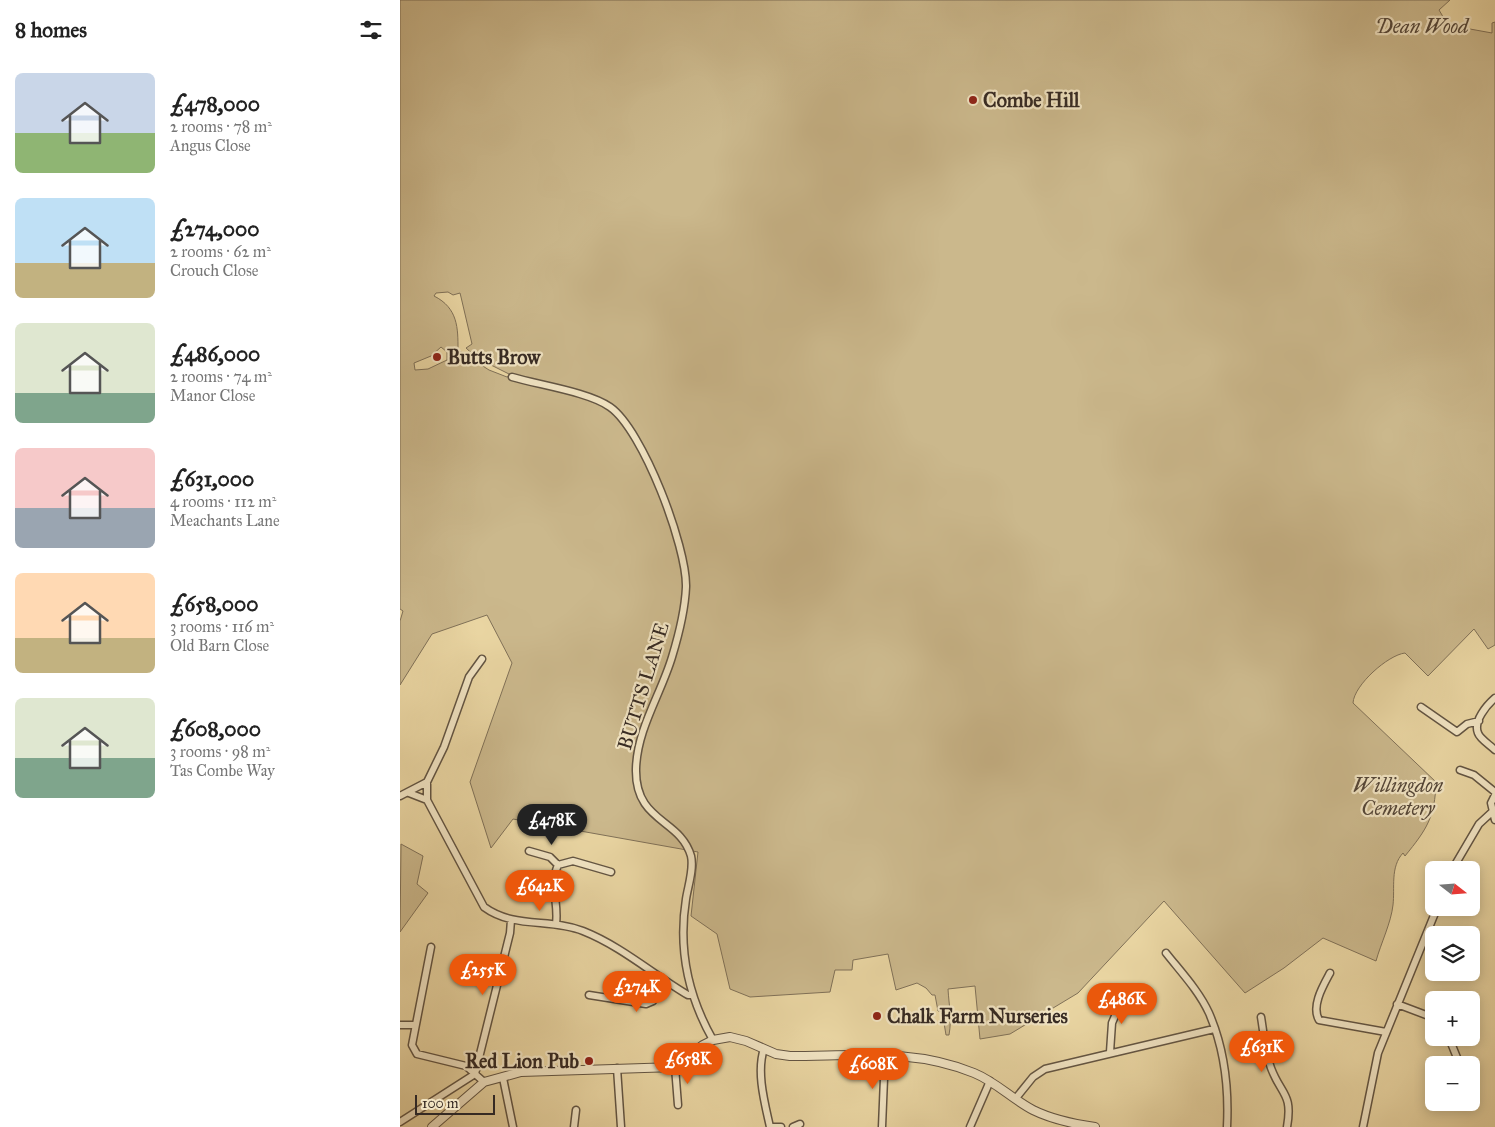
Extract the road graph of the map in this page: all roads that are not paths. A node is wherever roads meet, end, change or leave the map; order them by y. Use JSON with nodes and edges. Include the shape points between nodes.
{"nodes":[{"id":1,"x":512,"y":377,"type":"dead end"},
{"id":2,"x":482,"y":659,"type":"dead end"},
{"id":3,"x":1495,"y":698,"type":"edge"},
{"id":4,"x":1421,"y":707,"type":"dead end"},
{"id":5,"x":1479,"y":721,"type":"junction"},
{"id":6,"x":1495,"y":750,"type":"edge"},
{"id":7,"x":1460,"y":770,"type":"dead end"},
{"id":8,"x":427,"y":782,"type":"junction"},
{"id":9,"x":409,"y":792,"type":"junction"},
{"id":10,"x":1495,"y":794,"type":"edge"},
{"id":11,"x":400,"y":796,"type":"edge"},
{"id":12,"x":427,"y":800,"type":"junction"},
{"id":13,"x":1492,"y":812,"type":"junction"},
{"id":14,"x":1495,"y":820,"type":"edge"},
{"id":15,"x":529,"y":851,"type":"dead end"},
{"id":16,"x":1457,"y":861,"type":"edge"},
{"id":17,"x":558,"y":865,"type":"junction"},
{"id":18,"x":611,"y":872,"type":"dead end"},
{"id":19,"x":1434,"y":916,"type":"edge"},
{"id":20,"x":511,"y":920,"type":"junction"},
{"id":21,"x":556,"y":924,"type":"junction"},
{"id":22,"x":431,"y":948,"type":"dead end"},
{"id":23,"x":1166,"y":953,"type":"dead end"},
{"id":24,"x":1330,"y":973,"type":"dead end"},
{"id":25,"x":666,"y":982,"type":"junction"},
{"id":26,"x":589,"y":995,"type":"dead end"},
{"id":27,"x":692,"y":995,"type":"junction"},
{"id":28,"x":1124,"y":995,"type":"dead end"},
{"id":29,"x":1397,"y":1004,"type":"junction"},
{"id":30,"x":1425,"y":1015,"type":"edge"},
{"id":31,"x":1261,"y":1018,"type":"dead end"},
{"id":32,"x":400,"y":1025,"type":"edge"},
{"id":33,"x":414,"y":1025,"type":"junction"},
{"id":34,"x":1214,"y":1029,"type":"junction"},
{"id":35,"x":1386,"y":1032,"type":"junction"},
{"id":36,"x":713,"y":1040,"type":"junction"},
{"id":37,"x":764,"y":1049,"type":"junction"},
{"id":38,"x":1110,"y":1052,"type":"junction"},
{"id":39,"x":885,"y":1054,"type":"junction"},
{"id":40,"x":676,"y":1067,"type":"junction"},
{"id":41,"x":616,"y":1068,"type":"junction"},
{"id":42,"x":475,"y":1074,"type":"junction"},
{"id":43,"x":503,"y":1078,"type":"junction"},
{"id":44,"x":990,"y":1081,"type":"junction"},
{"id":45,"x":484,"y":1082,"type":"junction"},
{"id":46,"x":1016,"y":1098,"type":"junction"},
{"id":47,"x":678,"y":1106,"type":"dead end"},
{"id":48,"x":576,"y":1110,"type":"dead end"},
{"id":49,"x":400,"y":1122,"type":"edge"},
{"id":50,"x":432,"y":1127,"type":"edge"},
{"id":51,"x":513,"y":1127,"type":"edge"},
{"id":52,"x":574,"y":1127,"type":"edge"},
{"id":53,"x":621,"y":1127,"type":"edge"},
{"id":54,"x":770,"y":1127,"type":"edge"},
{"id":55,"x":781,"y":1127,"type":"edge"},
{"id":56,"x":882,"y":1127,"type":"edge"},
{"id":57,"x":970,"y":1127,"type":"edge"},
{"id":58,"x":1095,"y":1127,"type":"edge"},
{"id":59,"x":1226,"y":1127,"type":"edge"},
{"id":60,"x":1287,"y":1127,"type":"edge"},
{"id":61,"x":1363,"y":1127,"type":"edge"}],
"edges":[{"from":1,"to":27,"type":"street","name":"BUTTS LANE","via":[[598,400],[622,417],[637,438],[675,533],[686,586],[684,606],[672,658],[638,751],[636,770],[642,804],[683,840],[691,857],[681,933]]},
{"from":2,"to":8,"type":"street","via":[[469,677],[444,747]]},
{"from":3,"to":5,"type":"street"},
{"from":4,"to":5,"type":"street","via":[[1457,732],[1467,724]]},
{"from":5,"to":6,"type":"street","via":[[1478,734]]},
{"from":7,"to":10,"type":"street","via":[[1474,775]]},
{"from":8,"to":9,"type":"street"},
{"from":8,"to":12,"type":"street"},
{"from":9,"to":11,"type":"street"},
{"from":9,"to":12,"type":"street"},
{"from":10,"to":13,"type":"street"},
{"from":12,"to":20,"type":"street","via":[[484,907],[496,916]]},
{"from":13,"to":14,"type":"street"},
{"from":13,"to":16,"type":"street","via":[[1480,824]]},
{"from":15,"to":17,"type":"street","via":[[550,857]]},
{"from":17,"to":18,"type":"street","via":[[573,861]]},
{"from":17,"to":21,"type":"street","via":[[554,880],[558,912]]},
{"from":19,"to":29,"type":"street"},
{"from":20,"to":21,"type":"street"},
{"from":20,"to":42,"type":"street"},
{"from":21,"to":25,"type":"street","via":[[583,931]]},
{"from":22,"to":33,"type":"street"},
{"from":23,"to":34,"type":"street","via":[[1194,988]]},
{"from":24,"to":35,"type":"street","via":[[1317,1005],[1319,1020]]},
{"from":25,"to":26,"type":"street","via":[[653,1001],[646,1004]]},
{"from":25,"to":27,"type":"street","via":[[688,996]]},
{"from":27,"to":36,"type":"street","name":"BUTTS LANE"},
{"from":28,"to":38,"type":"street","via":[[1112,1023]]},
{"from":29,"to":30,"type":"street"},
{"from":29,"to":35,"type":"street"},
{"from":31,"to":60,"type":"street","via":[[1269,1060],[1287,1097]]},
{"from":32,"to":33,"type":"street"},
{"from":33,"to":42,"type":"street","via":[[412,1045],[417,1054],[466,1066]]},
{"from":34,"to":38,"type":"street"},
{"from":34,"to":59,"type":"street","via":[[1225,1063]]},
{"from":35,"to":61,"type":"street","via":[[1378,1053]]},
{"from":36,"to":37,"type":"street","via":[[730,1038]]},
{"from":36,"to":40,"type":"street"},
{"from":37,"to":39,"type":"street","via":[[790,1056]]},
{"from":37,"to":54,"type":"street","via":[[762,1080]]},
{"from":38,"to":46,"type":"street","via":[[1045,1069],[1033,1077]]},
{"from":39,"to":44,"type":"street","via":[[936,1061]]},
{"from":39,"to":56,"type":"street"},
{"from":40,"to":41,"type":"street"},
{"from":40,"to":47,"type":"street"},
{"from":41,"to":43,"type":"street","via":[[521,1072]]},
{"from":41,"to":53,"type":"street"},
{"from":42,"to":45,"type":"street"},
{"from":42,"to":49,"type":"street"},
{"from":43,"to":45,"type":"street"},
{"from":43,"to":51,"type":"street"},
{"from":44,"to":46,"type":"street"},
{"from":44,"to":57,"type":"street"},
{"from":45,"to":50,"type":"street"},
{"from":46,"to":58,"type":"street","via":[[1055,1118]]},
{"from":48,"to":52,"type":"street"},
{"from":54,"to":55,"type":"street"}]}
